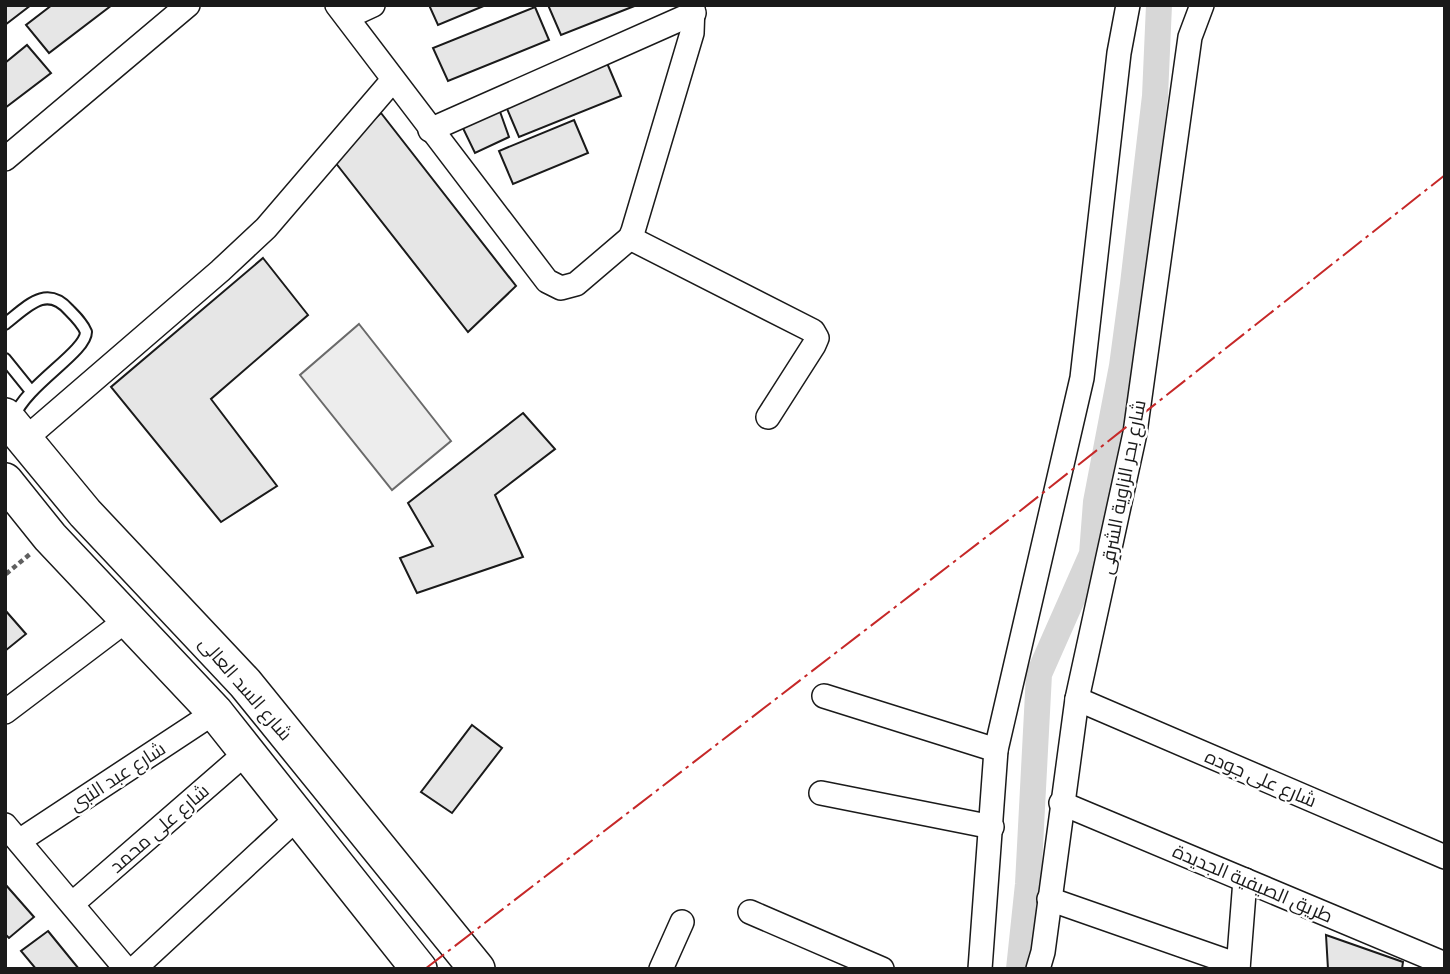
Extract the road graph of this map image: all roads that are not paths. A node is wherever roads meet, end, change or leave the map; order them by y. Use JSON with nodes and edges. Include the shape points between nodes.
{"nodes":[{"id":1,"x":188,"y":5,"type":"edge"},
{"id":2,"x":373,"y":5,"type":"edge"},
{"id":3,"x":1128,"y":5,"type":"edge"},
{"id":4,"x":1202,"y":5,"type":"edge"},
{"id":5,"x":694,"y":9,"type":"edge"},
{"id":6,"x":342,"y":11,"type":"edge"},
{"id":7,"x":392,"y":81,"type":"junction"},
{"id":8,"x":430,"y":130,"type":"junction"},
{"id":9,"x":5,"y":159,"type":"edge"},
{"id":10,"x":630,"y":238,"type":"junction"},
{"id":11,"x":5,"y":324,"type":"edge"},
{"id":12,"x":5,"y":359,"type":"edge"},
{"id":13,"x":30,"y":390,"type":"junction"},
{"id":14,"x":768,"y":417,"type":"dead end"},
{"id":15,"x":13,"y":426,"type":"edge"},
{"id":16,"x":5,"y":481,"type":"edge"},
{"id":17,"x":128,"y":619,"type":"junction"},
{"id":18,"x":824,"y":696,"type":"dead end"},
{"id":19,"x":1077,"y":699,"type":"junction"},
{"id":20,"x":8,"y":703,"type":"edge"},
{"id":21,"x":215,"y":712,"type":"junction"},
{"id":22,"x":996,"y":750,"type":"junction"},
{"id":23,"x":247,"y":752,"type":"junction"},
{"id":24,"x":821,"y":793,"type":"dead end"},
{"id":25,"x":1061,"y":803,"type":"junction"},
{"id":26,"x":297,"y":818,"type":"junction"},
{"id":27,"x":992,"y":827,"type":"junction"},
{"id":28,"x":12,"y":833,"type":"edge"},
{"id":29,"x":1445,"y":857,"type":"edge"},
{"id":30,"x":1245,"y":880,"type":"junction"},
{"id":31,"x":1049,"y":899,"type":"junction"},
{"id":32,"x":72,"y":904,"type":"junction"},
{"id":33,"x":426,"y":906,"type":"junction"},
{"id":34,"x":750,"y":912,"type":"dead end"},
{"id":35,"x":682,"y":922,"type":"dead end"},
{"id":36,"x":389,"y":931,"type":"junction"},
{"id":37,"x":1445,"y":964,"type":"edge"},
{"id":38,"x":1238,"y":967,"type":"edge"},
{"id":39,"x":126,"y":969,"type":"edge"},
{"id":40,"x":134,"y":969,"type":"edge"},
{"id":41,"x":419,"y":969,"type":"edge"},
{"id":42,"x":477,"y":969,"type":"edge"},
{"id":43,"x":661,"y":969,"type":"edge"},
{"id":44,"x":882,"y":969,"type":"edge"},
{"id":45,"x":980,"y":969,"type":"edge"},
{"id":46,"x":1038,"y":969,"type":"edge"}],
"edges":[{"from":1,"to":9,"type":"street"},
{"from":2,"to":6,"type":"street"},
{"from":3,"to":22,"type":"street","via":[[1082,378]]},
{"from":4,"to":19,"type":"street","name":"شارع بحر الزاوية الشرقى","via":[[1190,37],[1135,433]]},
{"from":5,"to":8,"type":"street"},
{"from":5,"to":10,"type":"street","via":[[692,33]]},
{"from":6,"to":7,"type":"street"},
{"from":7,"to":8,"type":"street"},
{"from":7,"to":15,"type":"street","via":[[266,228],[220,271]]},
{"from":8,"to":10,"type":"street","via":[[547,281],[561,288],[576,284]]},
{"from":10,"to":14,"type":"street","via":[[813,331],[814,345]]},
{"from":11,"to":13,"type":"lane","via":[[45,297],[60,301],[85,328],[83,345]]},
{"from":12,"to":13,"type":"lane"},
{"from":13,"to":15,"type":"lane"},
{"from":15,"to":33,"type":"main road","name":"شارع السد العالى","via":[[85,513],[245,683]]},
{"from":16,"to":17,"type":"main road","name":"شارع السد العالى","via":[[50,537]]},
{"from":17,"to":20,"type":"street"},
{"from":17,"to":21,"type":"main road","name":"شارع السد العالى"},
{"from":18,"to":22,"type":"street"},
{"from":19,"to":25,"type":"street","name":"شارع بحر الزاوية الشرقى"},
{"from":19,"to":29,"type":"street","name":"شارع على جوده"},
{"from":21,"to":23,"type":"main road","name":"شارع السد العالى"},
{"from":21,"to":28,"type":"street","name":"شارع عبد النبى"},
{"from":22,"to":27,"type":"street"},
{"from":23,"to":26,"type":"main road","name":"شارع السد العالى"},
{"from":23,"to":32,"type":"street","name":"شارع على محمد"},
{"from":24,"to":27,"type":"street"},
{"from":25,"to":30,"type":"street","name":"طريق الصيفية الجديدة"},
{"from":25,"to":31,"type":"street","name":"شارع بحر الزاوية الشرقى"},
{"from":26,"to":36,"type":"main road","name":"شارع السد العالى"},
{"from":26,"to":40,"type":"street"},
{"from":27,"to":45,"type":"street"},
{"from":28,"to":32,"type":"street"},
{"from":30,"to":37,"type":"street","name":"طريق الصيفية الجديدة"},
{"from":30,"to":38,"type":"street"},
{"from":31,"to":38,"type":"street"},
{"from":31,"to":46,"type":"street","name":"شارع بحر الزاوية الشرقى"},
{"from":32,"to":39,"type":"street"},
{"from":33,"to":36,"type":"main road"},
{"from":33,"to":42,"type":"main road","name":"شارع السد العالى"},
{"from":34,"to":44,"type":"street"},
{"from":35,"to":43,"type":"street"},
{"from":36,"to":41,"type":"main road","name":"شارع السد العالى"}]}
